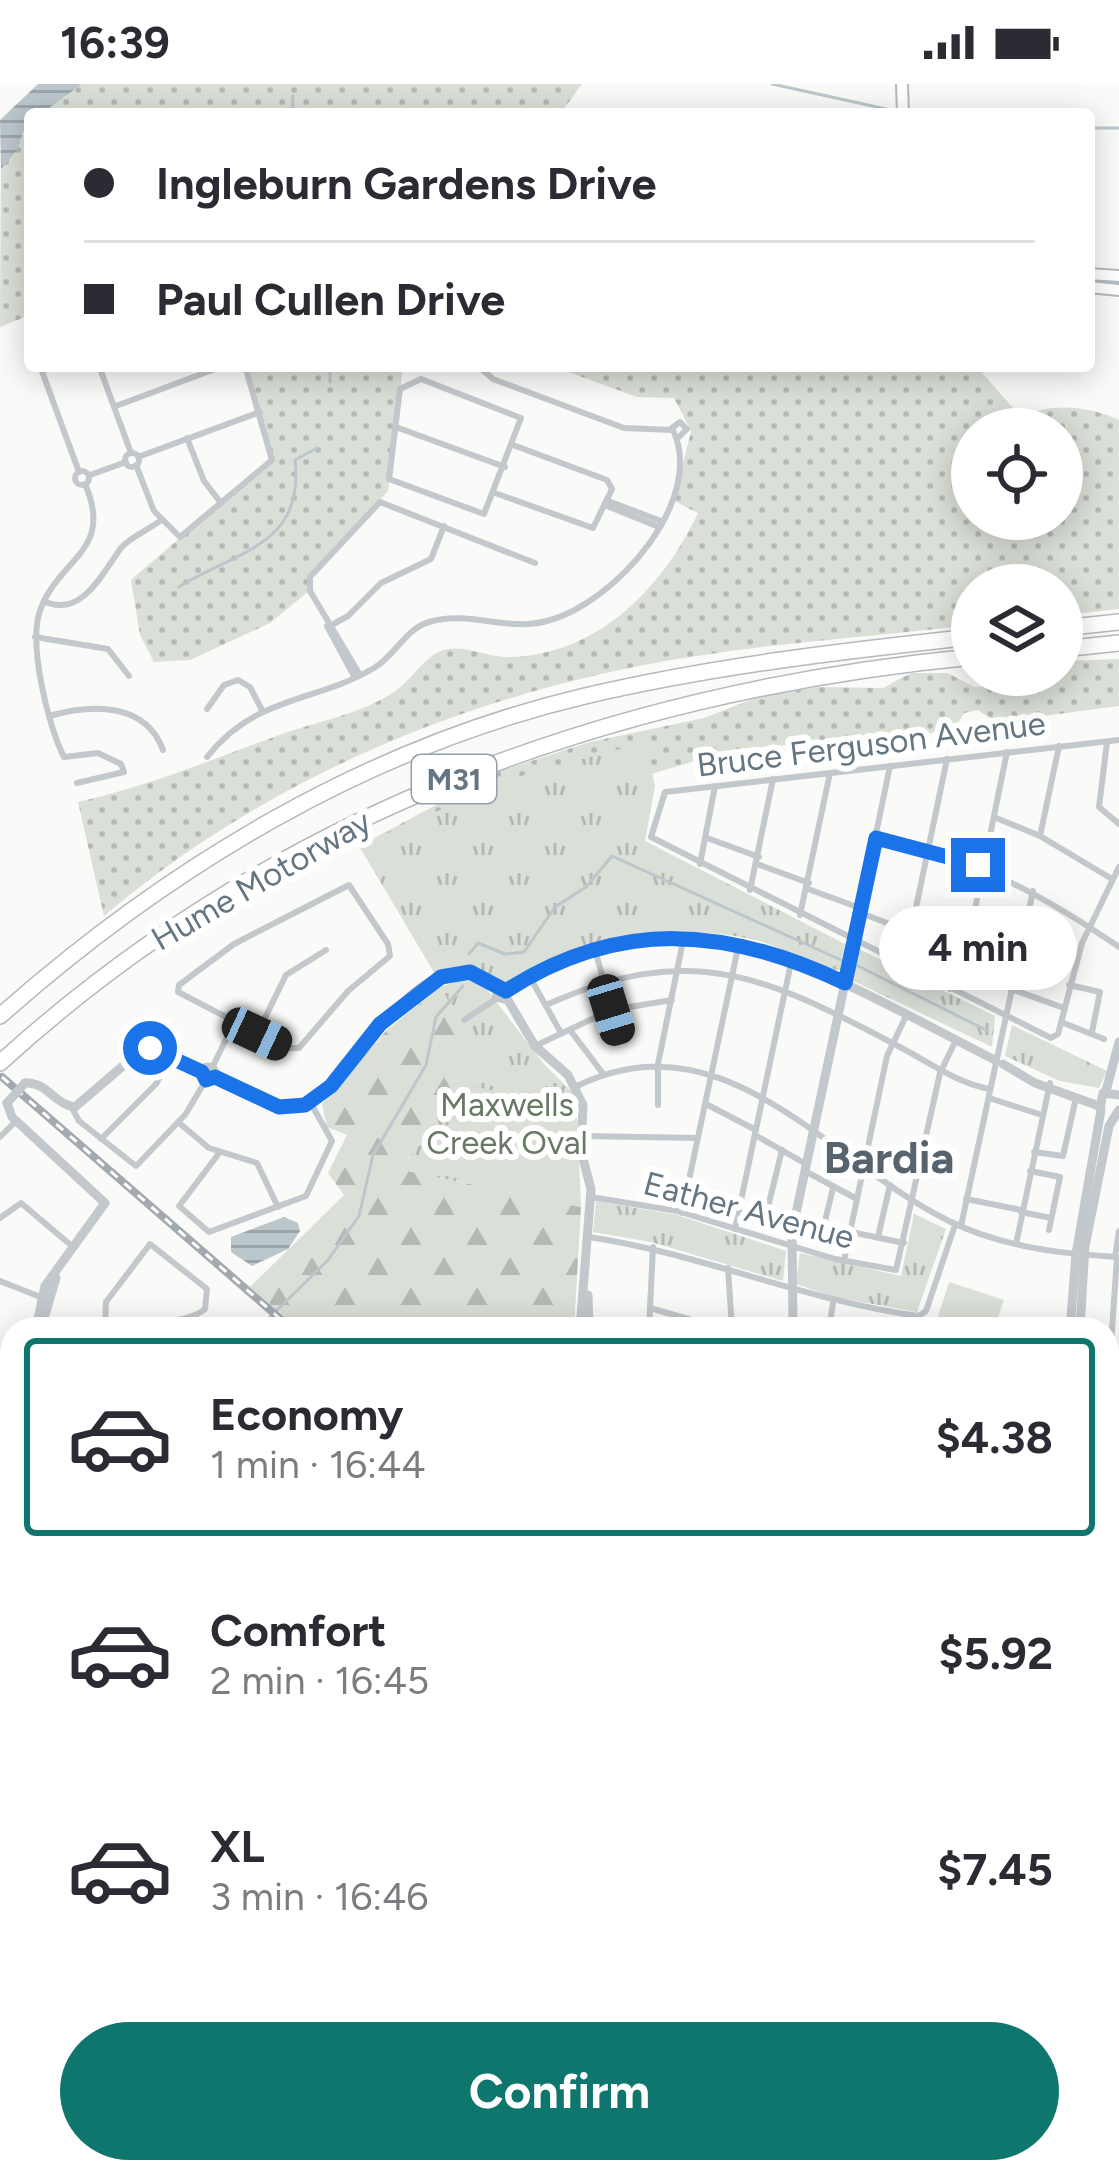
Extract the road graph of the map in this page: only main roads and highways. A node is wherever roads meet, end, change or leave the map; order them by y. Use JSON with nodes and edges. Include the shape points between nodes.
{"nodes":[{"id":1,"x":1119,"y":622,"type":"edge"},
{"id":2,"x":1083,"y":626,"type":"edge"},
{"id":3,"x":951,"y":640,"type":"edge"},
{"id":4,"x":1119,"y":644,"type":"edge"},
{"id":5,"x":1083,"y":647,"type":"edge"},
{"id":6,"x":951,"y":660,"type":"edge"},
{"id":7,"x":0,"y":1016,"type":"edge"},
{"id":8,"x":2,"y":1062,"type":"edge"}],
"edges":[{"from":1,"to":2,"type":"highway"},
{"from":3,"to":7,"type":"highway","name":"Hume Motorway","number":"M31","via":[[659,680],[580,697],[412,755],[299,804],[192,866]]},
{"from":4,"to":5,"type":"highway"},
{"from":6,"to":8,"type":"highway","name":"Hume Motorway","number":"M31","via":[[658,708],[402,799],[196,912]]}]}
